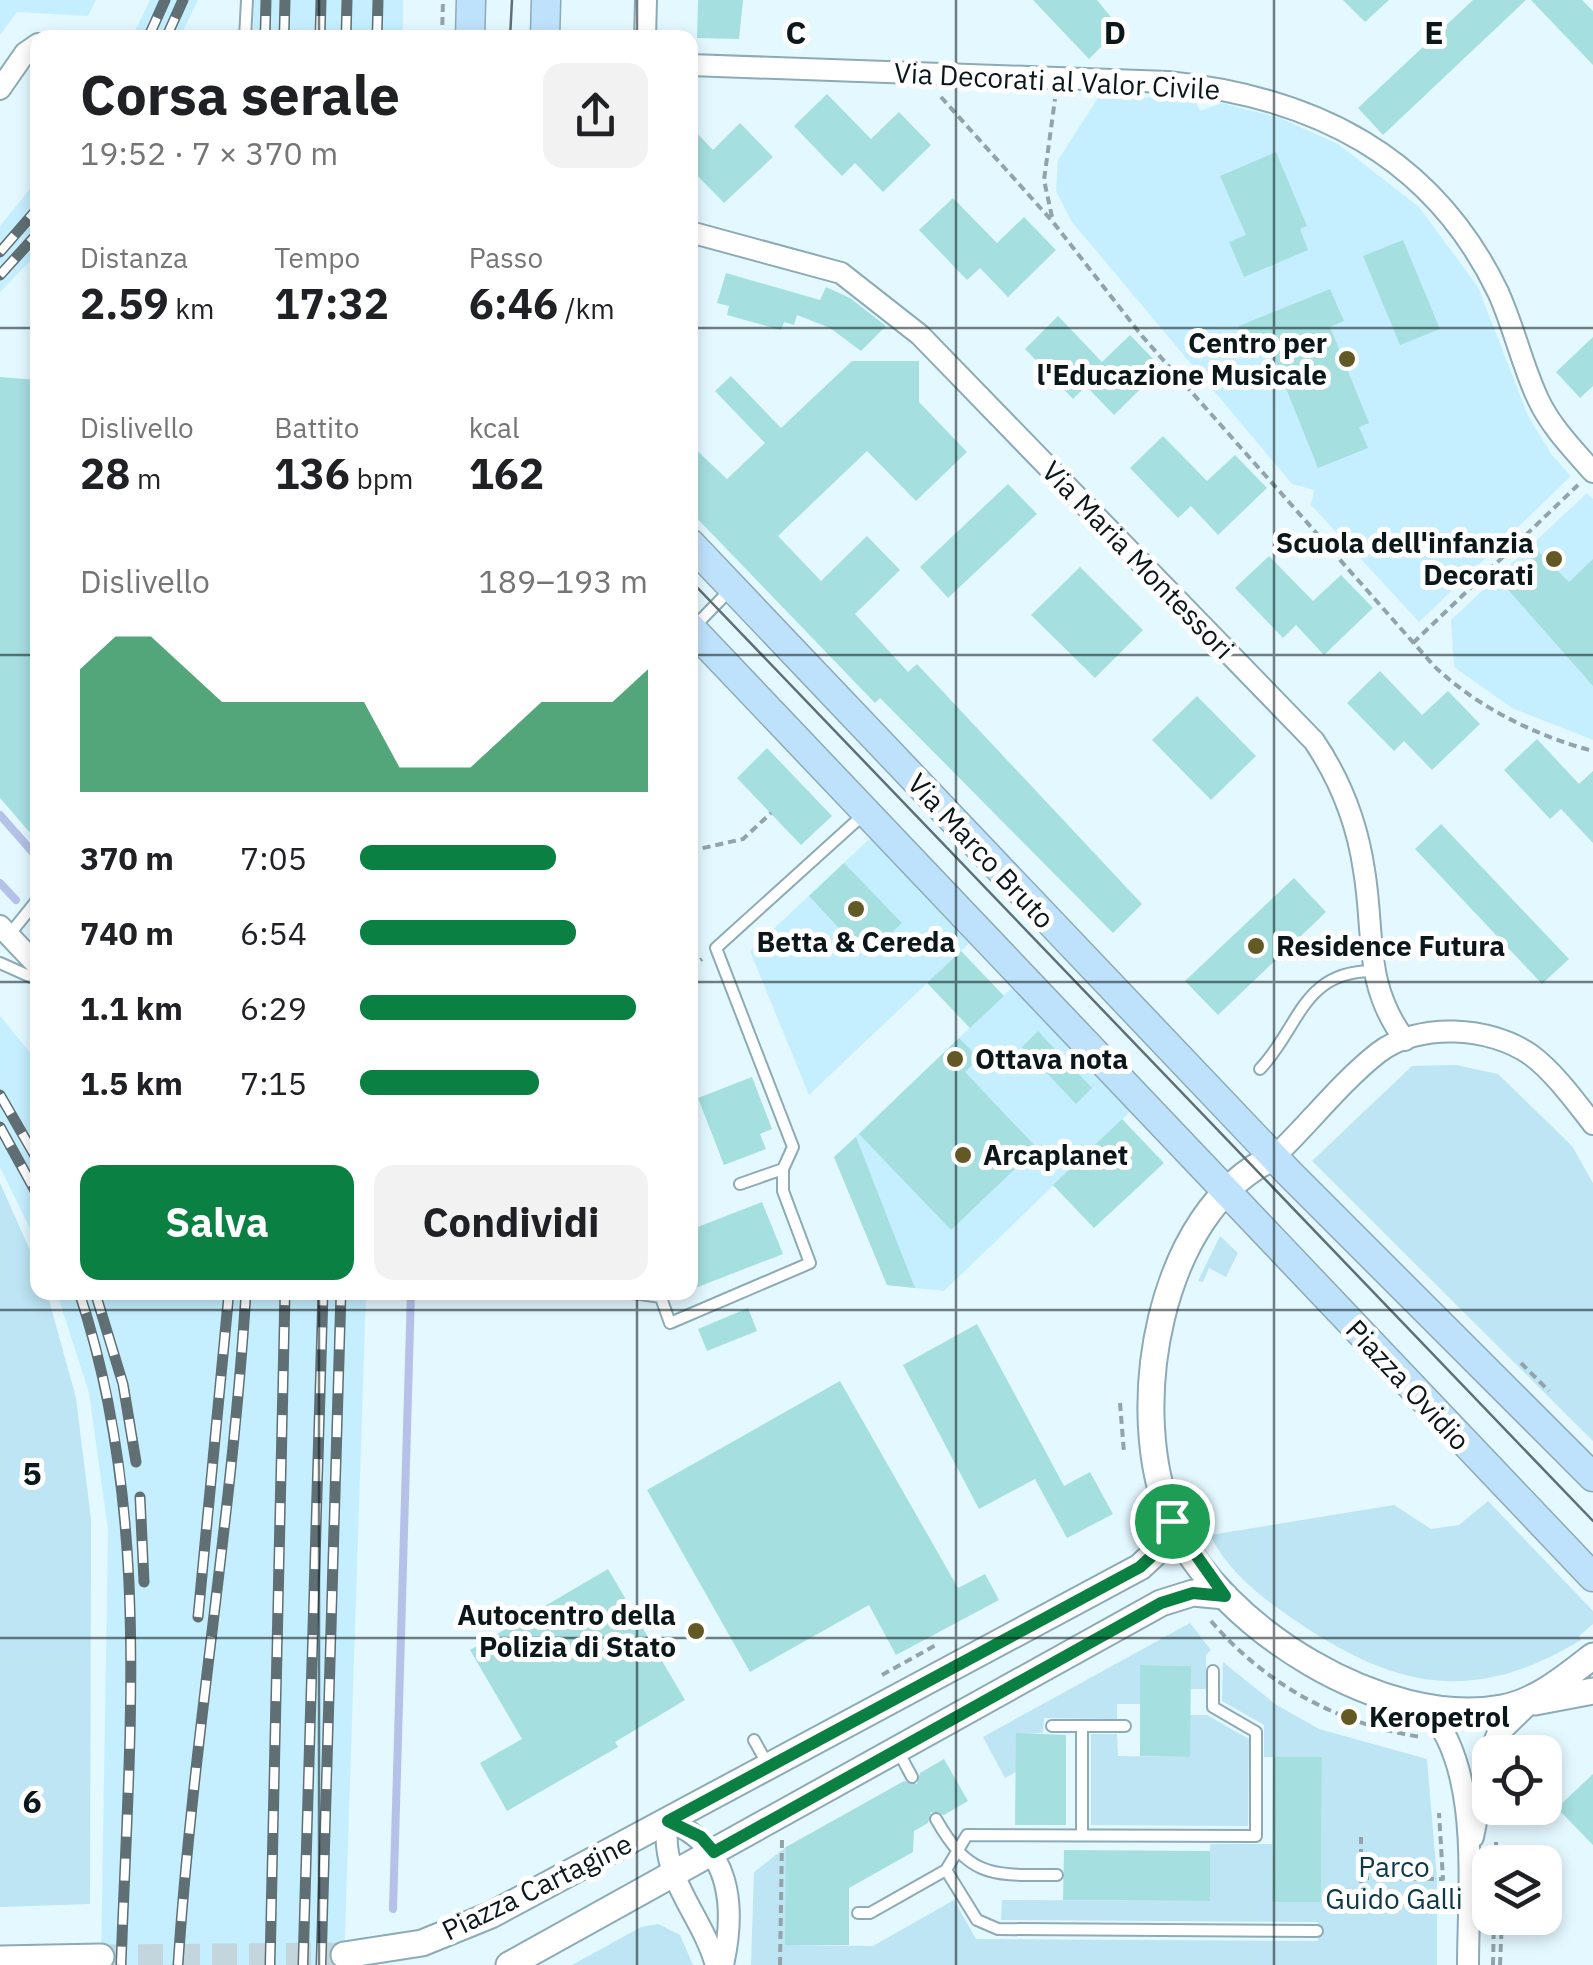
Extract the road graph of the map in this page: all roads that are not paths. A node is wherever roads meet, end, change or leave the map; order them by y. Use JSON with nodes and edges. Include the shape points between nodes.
{"nodes":[{"id":1,"x":246,"y":0,"type":"edge"},
{"id":2,"x":470,"y":0,"type":"edge"},
{"id":3,"x":546,"y":0,"type":"edge"},
{"id":4,"x":646,"y":0,"type":"edge"},
{"id":5,"x":245,"y":30,"type":"edge"},
{"id":6,"x":470,"y":30,"type":"edge"},
{"id":7,"x":545,"y":30,"type":"edge"},
{"id":8,"x":645,"y":30,"type":"edge"},
{"id":9,"x":30,"y":50,"type":"edge"},
{"id":10,"x":698,"y":65,"type":"edge"},
{"id":11,"x":0,"y":89,"type":"edge"},
{"id":12,"x":698,"y":234,"type":"edge"},
{"id":13,"x":1593,"y":471,"type":"edge"},
{"id":14,"x":698,"y":551,"type":"edge"},
{"id":15,"x":733,"y":587,"type":"junction"},
{"id":16,"x":698,"y":621,"type":"edge"},
{"id":17,"x":698,"y":635,"type":"edge"},
{"id":18,"x":868,"y":811,"type":"junction"},
{"id":19,"x":30,"y":907,"type":"edge"},
{"id":20,"x":4,"y":931,"type":"edge"},
{"id":21,"x":30,"y":958,"type":"edge"},
{"id":22,"x":0,"y":963,"type":"edge"},
{"id":23,"x":1373,"y":971,"type":"junction"},
{"id":24,"x":30,"y":976,"type":"edge"},
{"id":25,"x":1405,"y":1040,"type":"junction"},
{"id":26,"x":1260,"y":1069,"type":"dead end"},
{"id":27,"x":1593,"y":1124,"type":"edge"},
{"id":28,"x":1274,"y":1157,"type":"junction"},
{"id":29,"x":784,"y":1168,"type":"junction"},
{"id":30,"x":740,"y":1184,"type":"dead end"},
{"id":31,"x":1225,"y":1191,"type":"junction"},
{"id":32,"x":662,"y":1300,"type":"edge"},
{"id":33,"x":1593,"y":1477,"type":"edge"},
{"id":34,"x":1172,"y":1521,"type":"junction"},
{"id":35,"x":1593,"y":1577,"type":"edge"},
{"id":36,"x":1225,"y":1596,"type":"junction"},
{"id":37,"x":1593,"y":1656,"type":"edge"},
{"id":38,"x":1214,"y":1671,"type":"dead end"},
{"id":39,"x":1593,"y":1692,"type":"edge"},
{"id":40,"x":1526,"y":1701,"type":"junction"},
{"id":41,"x":1427,"y":1710,"type":"junction"},
{"id":42,"x":1052,"y":1726,"type":"dead end"},
{"id":43,"x":1082,"y":1726,"type":"junction"},
{"id":44,"x":1125,"y":1726,"type":"dead end"},
{"id":45,"x":1496,"y":1735,"type":"edge"},
{"id":46,"x":754,"y":1740,"type":"dead end"},
{"id":47,"x":897,"y":1750,"type":"junction"},
{"id":48,"x":769,"y":1766,"type":"junction"},
{"id":49,"x":912,"y":1777,"type":"dead end"},
{"id":50,"x":936,"y":1819,"type":"dead end"},
{"id":51,"x":668,"y":1821,"type":"junction"},
{"id":52,"x":1476,"y":1825,"type":"edge"},
{"id":53,"x":1082,"y":1836,"type":"junction"},
{"id":54,"x":1471,"y":1848,"type":"junction"},
{"id":55,"x":714,"y":1852,"type":"junction"},
{"id":56,"x":956,"y":1854,"type":"junction"},
{"id":57,"x":946,"y":1870,"type":"junction"},
{"id":58,"x":1058,"y":1875,"type":"dead end"},
{"id":59,"x":672,"y":1876,"type":"junction"},
{"id":60,"x":858,"y":1913,"type":"dead end"},
{"id":61,"x":1316,"y":1930,"type":"dead end"},
{"id":62,"x":344,"y":1956,"type":"dead end"},
{"id":63,"x":0,"y":1958,"type":"edge"},
{"id":64,"x":101,"y":1958,"type":"dead end"},
{"id":65,"x":520,"y":1962,"type":"edge"},
{"id":66,"x":719,"y":1965,"type":"edge"},
{"id":67,"x":1468,"y":1965,"type":"edge"}],
"edges":[{"from":1,"to":5,"type":"lane"},
{"from":2,"to":6,"type":"main road"},
{"from":3,"to":7,"type":"main road"},
{"from":4,"to":8,"type":"street"},
{"from":9,"to":11,"type":"street"},
{"from":10,"to":13,"type":"street","name":"Via Decorati al Valor Civile","via":[[1168,82],[1240,90],[1326,119],[1381,152],[1423,189],[1471,248],[1507,313],[1538,398]]},
{"from":12,"to":23,"type":"street","name":"Via Maria Montessori","via":[[841,273],[920,335],[1314,741],[1334,770],[1356,832]]},
{"from":14,"to":15,"type":"main road","name":"Via Marco Bruto"},
{"from":15,"to":16,"type":"lane"},
{"from":15,"to":28,"type":"main road","name":"Via Marco Bruto"},
{"from":17,"to":18,"type":"main road","name":"Via Marco Bruto"},
{"from":18,"to":29,"type":"lane","via":[[716,948],[793,1146]]},
{"from":18,"to":31,"type":"main road","name":"Via Marco Bruto"},
{"from":19,"to":20,"type":"lane"},
{"from":20,"to":21,"type":"street"},
{"from":22,"to":24,"type":"lane"},
{"from":23,"to":25,"type":"street","name":"Via Maria Montessori","via":[[1383,1006]]},
{"from":23,"to":26,"type":"lane","via":[[1340,973],[1299,1005],[1285,1043]]},
{"from":25,"to":27,"type":"street","via":[[1462,1032],[1521,1049]]},
{"from":25,"to":28,"type":"street","via":[[1377,1054]]},
{"from":28,"to":31,"type":"street"},
{"from":28,"to":33,"type":"main road"},
{"from":29,"to":30,"type":"lane"},
{"from":29,"to":32,"type":"lane","via":[[782,1191],[810,1263],[670,1323]]},
{"from":31,"to":34,"type":"street","via":[[1188,1245],[1157,1334],[1153,1436]]},
{"from":31,"to":35,"type":"main road","name":"Piazza Ovidio"},
{"from":34,"to":36,"type":"street"},
{"from":34,"to":48,"type":"street","name":"Piazza Cartagine","via":[[1168,1541],[1140,1567]]},
{"from":36,"to":41,"type":"street","via":[[1316,1664]]},
{"from":36,"to":47,"type":"street","name":"Piazza Cartagine","via":[[1193,1593],[1161,1603]]},
{"from":37,"to":40,"type":"street"},
{"from":38,"to":53,"type":"lane","via":[[1214,1707],[1256,1732],[1256,1836]]},
{"from":39,"to":40,"type":"street"},
{"from":40,"to":41,"type":"street"},
{"from":40,"to":45,"type":"street"},
{"from":41,"to":54,"type":"street","via":[[1450,1738]]},
{"from":42,"to":43,"type":"lane"},
{"from":43,"to":44,"type":"lane"},
{"from":43,"to":53,"type":"lane"},
{"from":46,"to":48,"type":"lane"},
{"from":47,"to":49,"type":"lane"},
{"from":47,"to":55,"type":"street","name":"Piazza Cartagine"},
{"from":48,"to":51,"type":"street","name":"Piazza Cartagine"},
{"from":50,"to":56,"type":"lane"},
{"from":51,"to":55,"type":"street","via":[[701,1837]]},
{"from":51,"to":59,"type":"street","via":[[665,1858]]},
{"from":51,"to":62,"type":"street","name":"Piazza Cartagine","via":[[456,1932]]},
{"from":52,"to":54,"type":"street"},
{"from":53,"to":56,"type":"lane","via":[[967,1835]]},
{"from":54,"to":67,"type":"street"},
{"from":55,"to":59,"type":"street","name":"Piazza Cartagine"},
{"from":55,"to":66,"type":"street","via":[[729,1919]]},
{"from":56,"to":57,"type":"lane"},
{"from":56,"to":58,"type":"lane","via":[[996,1875]]},
{"from":57,"to":60,"type":"lane","via":[[870,1913]]},
{"from":57,"to":61,"type":"lane","via":[[977,1920],[998,1930]]},
{"from":59,"to":65,"type":"street","name":"Piazza Cartagine"},
{"from":59,"to":66,"type":"street"},
{"from":63,"to":64,"type":"street"}]}
